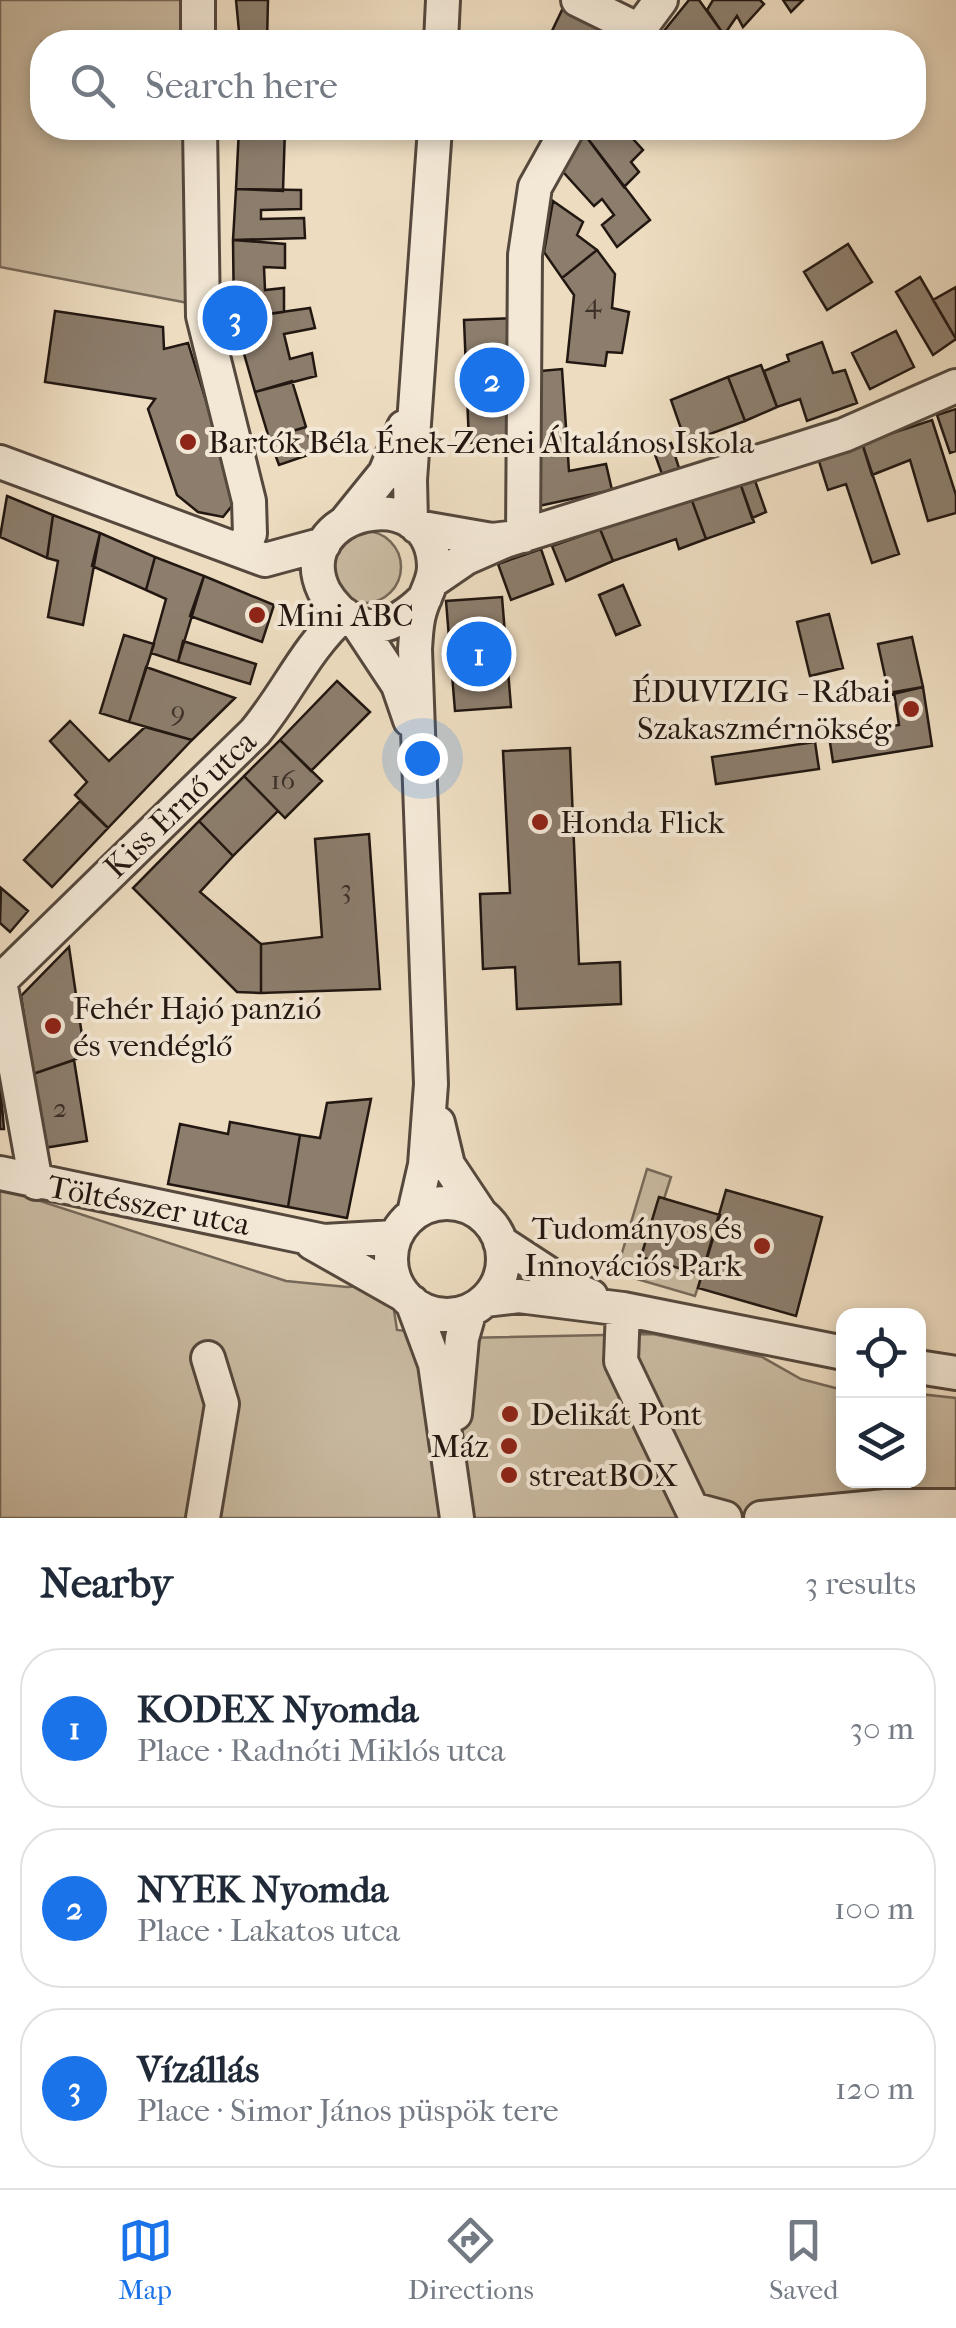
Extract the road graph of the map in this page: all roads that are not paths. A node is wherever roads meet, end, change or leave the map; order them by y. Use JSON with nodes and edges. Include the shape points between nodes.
{"nodes":[{"id":1,"x":198,"y":0,"type":"edge"},
{"id":2,"x":444,"y":0,"type":"edge"},
{"id":3,"x":578,"y":0,"type":"edge"},
{"id":4,"x":661,"y":0,"type":"edge"},
{"id":5,"x":198,"y":30,"type":"edge"},
{"id":6,"x":441,"y":30,"type":"edge"},
{"id":7,"x":625,"y":30,"type":"edge"},
{"id":8,"x":638,"y":30,"type":"edge"},
{"id":9,"x":200,"y":140,"type":"edge"},
{"id":10,"x":434,"y":140,"type":"edge"},
{"id":11,"x":561,"y":140,"type":"edge"},
{"id":12,"x":420,"y":349,"type":"junction"},
{"id":13,"x":956,"y":386,"type":"edge"},
{"id":14,"x":0,"y":462,"type":"edge"},
{"id":15,"x":414,"y":525,"type":"junction"},
{"id":16,"x":335,"y":533,"type":"junction"},
{"id":17,"x":524,"y":536,"type":"junction"},
{"id":18,"x":240,"y":550,"type":"junction"},
{"id":19,"x":428,"y":590,"type":"junction"},
{"id":20,"x":351,"y":619,"type":"junction"},
{"id":21,"x":420,"y":759,"type":"junction"},
{"id":22,"x":0,"y":981,"type":"edge"},
{"id":23,"x":431,"y":1084,"type":"junction"},
{"id":24,"x":0,"y":1173,"type":"edge"},
{"id":25,"x":36,"y":1183,"type":"junction"},
{"id":26,"x":480,"y":1213,"type":"junction"},
{"id":27,"x":405,"y":1225,"type":"junction"},
{"id":28,"x":298,"y":1236,"type":"junction"},
{"id":29,"x":500,"y":1242,"type":"junction"},
{"id":30,"x":408,"y":1298,"type":"junction"},
{"id":31,"x":477,"y":1305,"type":"junction"},
{"id":32,"x":623,"y":1309,"type":"junction"},
{"id":33,"x":836,"y":1351,"type":"edge"},
{"id":34,"x":208,"y":1358,"type":"dead end"},
{"id":35,"x":926,"y":1368,"type":"edge"},
{"id":36,"x":956,"y":1374,"type":"edge"},
{"id":37,"x":452,"y":1464,"type":"junction"},
{"id":38,"x":956,"y":1506,"type":"edge"},
{"id":39,"x":686,"y":1514,"type":"edge"},
{"id":40,"x":203,"y":1518,"type":"edge"},
{"id":41,"x":457,"y":1518,"type":"edge"},
{"id":42,"x":725,"y":1518,"type":"edge"},
{"id":43,"x":761,"y":1518,"type":"edge"}],
"edges":[{"from":1,"to":5,"type":"street"},
{"from":2,"to":6,"type":"street"},
{"from":3,"to":7,"type":"street"},
{"from":4,"to":8,"type":"street"},
{"from":9,"to":18,"type":"street","via":[[203,316],[250,502],[250,534]]},
{"from":10,"to":12,"type":"street"},
{"from":11,"to":17,"type":"street","via":[[535,187],[525,256]]},
{"from":12,"to":15,"type":"street"},
{"from":12,"to":16,"type":"street","via":[[401,438],[378,483]]},
{"from":13,"to":17,"type":"street","via":[[844,435]]},
{"from":14,"to":18,"type":"street"},
{"from":15,"to":16,"type":"street","via":[[376,511]]},
{"from":15,"to":17,"type":"street","via":[[492,540]]},
{"from":15,"to":19,"type":"street","via":[[432,555]]},
{"from":16,"to":18,"type":"street","via":[[272,560]]},
{"from":16,"to":20,"type":"street","via":[[317,572],[331,602]]},
{"from":17,"to":19,"type":"street","via":[[466,558]]},
{"from":19,"to":20,"type":"street","via":[[406,617],[390,623]]},
{"from":19,"to":21,"type":"street","via":[[415,649]]},
{"from":20,"to":21,"type":"street","via":[[398,685]]},
{"from":20,"to":22,"type":"street","name":"Kiss Ernő utca","via":[[306,654],[255,732]]},
{"from":21,"to":23,"type":"street"},
{"from":22,"to":25,"type":"street","name":"Kiss Ernő utca"},
{"from":23,"to":26,"type":"street","via":[[448,1165]]},
{"from":23,"to":27,"type":"street","via":[[424,1165]]},
{"from":24,"to":25,"type":"street","name":"Töltésszer utca"},
{"from":25,"to":28,"type":"street","name":"Töltésszer utca"},
{"from":26,"to":27,"type":"street","via":[[447,1202]]},
{"from":26,"to":29,"type":"street"},
{"from":27,"to":28,"type":"street","name":"Töltésszer utca","via":[[324,1242]]},
{"from":27,"to":30,"type":"street","via":[[392,1268]]},
{"from":28,"to":30,"type":"street","name":"Töltésszer utca"},
{"from":29,"to":31,"type":"street","via":[[501,1273]]},
{"from":29,"to":32,"type":"street","via":[[569,1287]]},
{"from":30,"to":31,"type":"street","via":[[440,1314]]},
{"from":30,"to":37,"type":"street","via":[[435,1364]]},
{"from":31,"to":32,"type":"street","via":[[519,1296]]},
{"from":31,"to":37,"type":"street","via":[[462,1338]]},
{"from":32,"to":33,"type":"street"},
{"from":32,"to":39,"type":"street","via":[[621,1360]]},
{"from":34,"to":40,"type":"street","via":[[222,1404]]},
{"from":35,"to":36,"type":"street"},
{"from":37,"to":41,"type":"street"},
{"from":38,"to":43,"type":"street"},
{"from":39,"to":42,"type":"street"}]}
